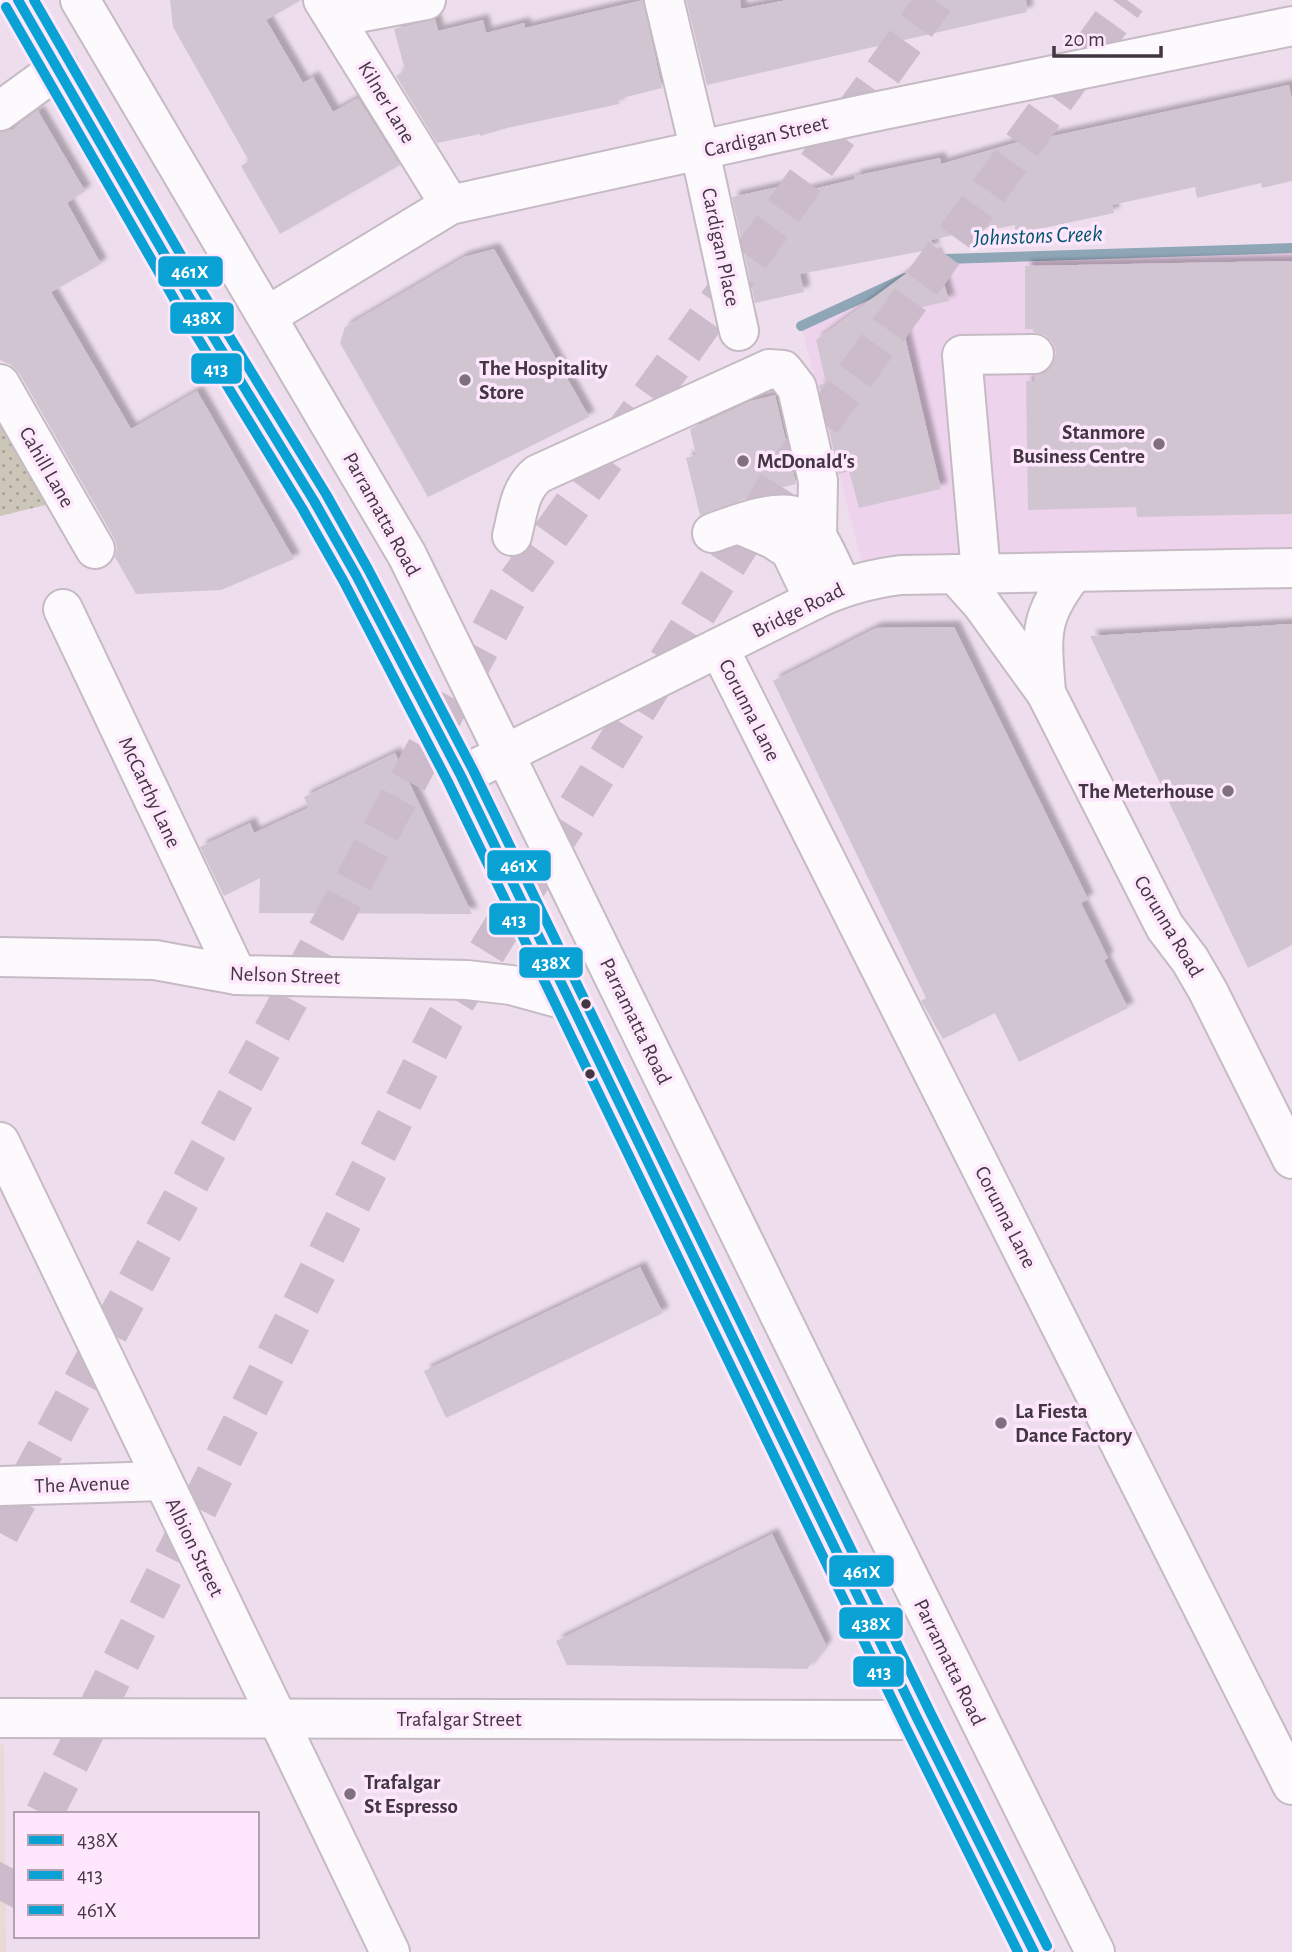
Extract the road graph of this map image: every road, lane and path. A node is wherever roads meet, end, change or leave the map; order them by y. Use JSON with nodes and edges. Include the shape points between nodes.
{"nodes":[{"id":1,"x":18,"y":0,"type":"edge"},
{"id":2,"x":80,"y":0,"type":"edge"},
{"id":3,"x":426,"y":0,"type":"edge"},
{"id":4,"x":664,"y":0,"type":"edge"},
{"id":5,"x":329,"y":9,"type":"edge"},
{"id":6,"x":1292,"y":26,"type":"edge"},
{"id":7,"x":58,"y":68,"type":"junction"},
{"id":8,"x":0,"y":111,"type":"edge"},
{"id":9,"x":700,"y":151,"type":"junction"},
{"id":10,"x":450,"y":205,"type":"junction"},
{"id":11,"x":267,"y":316,"type":"junction"},
{"id":12,"x":739,"y":331,"type":"dead end"},
{"id":13,"x":1034,"y":354,"type":"dead end"},
{"id":14,"x":0,"y":384,"type":"edge"},
{"id":15,"x":518,"y":533,"type":"dead end"},
{"id":16,"x":817,"y":536,"type":"junction"},
{"id":17,"x":95,"y":549,"type":"dead end"},
{"id":18,"x":1292,"y":568,"type":"edge"},
{"id":19,"x":1074,"y":572,"type":"junction"},
{"id":20,"x":968,"y":573,"type":"junction"},
{"id":21,"x":828,"y":593,"type":"junction"},
{"id":22,"x":64,"y":609,"type":"dead end"},
{"id":23,"x":719,"y":648,"type":"junction"},
{"id":24,"x":1046,"y":693,"type":"junction"},
{"id":25,"x":505,"y":754,"type":"junction"},
{"id":26,"x":461,"y":776,"type":"junction"},
{"id":27,"x":0,"y":957,"type":"edge"},
{"id":28,"x":237,"y":975,"type":"junction"},
{"id":29,"x":569,"y":1001,"type":"junction"},
{"id":30,"x":0,"y":1142,"type":"edge"},
{"id":31,"x":1292,"y":1159,"type":"edge"},
{"id":32,"x":163,"y":1482,"type":"junction"},
{"id":33,"x":0,"y":1486,"type":"edge"},
{"id":34,"x":0,"y":1718,"type":"edge"},
{"id":35,"x":277,"y":1718,"type":"junction"},
{"id":36,"x":918,"y":1720,"type":"junction"},
{"id":37,"x":1292,"y":1785,"type":"edge"},
{"id":38,"x":390,"y":1952,"type":"edge"},
{"id":39,"x":1034,"y":1952,"type":"edge"},
{"id":40,"x":1095,"y":1952,"type":"edge"}],
"edges":[{"from":1,"to":7,"type":"main road"},
{"from":2,"to":11,"type":"main road","name":"Parramatta Road"},
{"from":3,"to":5,"type":"main road"},
{"from":4,"to":9,"type":"main road","name":"Cardigan Place"},
{"from":5,"to":10,"type":"main road","name":"Kilner Lane"},
{"from":6,"to":9,"type":"main road","name":"Cardigan Street"},
{"from":7,"to":8,"type":"main road"},
{"from":7,"to":26,"type":"main road","via":[[189,297],[314,501]]},
{"from":9,"to":10,"type":"main road","name":"Cardigan Street"},
{"from":9,"to":12,"type":"main road","name":"Cardigan Place"},
{"from":10,"to":11,"type":"main road","name":"Cardigan Street"},
{"from":11,"to":25,"type":"main road","name":"Parramatta Road","via":[[407,555]]},
{"from":13,"to":20,"type":"main road","via":[[962,355]]},
{"from":14,"to":17,"type":"main road","name":"Cahill Lane"},
{"from":15,"to":16,"type":"main road","via":[[523,493],[538,474],[769,369],[783,370],[797,388],[818,481]]},
{"from":16,"to":21,"type":"main road"},
{"from":16,"to":21,"type":"main road","via":[[800,518],[785,515],[725,528],[773,539],[790,550]]},
{"from":18,"to":19,"type":"main road","name":"Bridge Road"},
{"from":19,"to":20,"type":"main road","name":"Bridge Road"},
{"from":19,"to":24,"type":"main road","name":"Corunna Road","via":[[1045,618]]},
{"from":20,"to":21,"type":"main road","name":"Bridge Road","via":[[866,579]]},
{"from":20,"to":24,"type":"main road","name":"Corunna Road","via":[[981,603]]},
{"from":21,"to":23,"type":"main road","name":"Bridge Road"},
{"from":22,"to":28,"type":"main road","name":"McCarthy Lane"},
{"from":23,"to":25,"type":"main road","name":"Bridge Road"},
{"from":23,"to":37,"type":"main road","name":"Corunna Lane"},
{"from":24,"to":31,"type":"main road","name":"Corunna Road","via":[[1149,898],[1208,991]]},
{"from":25,"to":26,"type":"main road","name":"Bridge Road"},
{"from":25,"to":40,"type":"main road","name":"Parramatta Road"},
{"from":26,"to":29,"type":"main road"},
{"from":27,"to":28,"type":"main road","name":"Nelson Street","via":[[155,960]]},
{"from":28,"to":29,"type":"main road","name":"Nelson Street","via":[[467,979]]},
{"from":29,"to":36,"type":"main road"},
{"from":30,"to":32,"type":"main road","name":"Albion Street"},
{"from":32,"to":33,"type":"main road","name":"The Avenue"},
{"from":32,"to":35,"type":"main road","name":"Albion Street"},
{"from":34,"to":35,"type":"main road","name":"Trafalgar Street"},
{"from":35,"to":36,"type":"main road","name":"Trafalgar Street"},
{"from":35,"to":38,"type":"main road","name":"Albion Street"},
{"from":36,"to":39,"type":"main road"}]}
